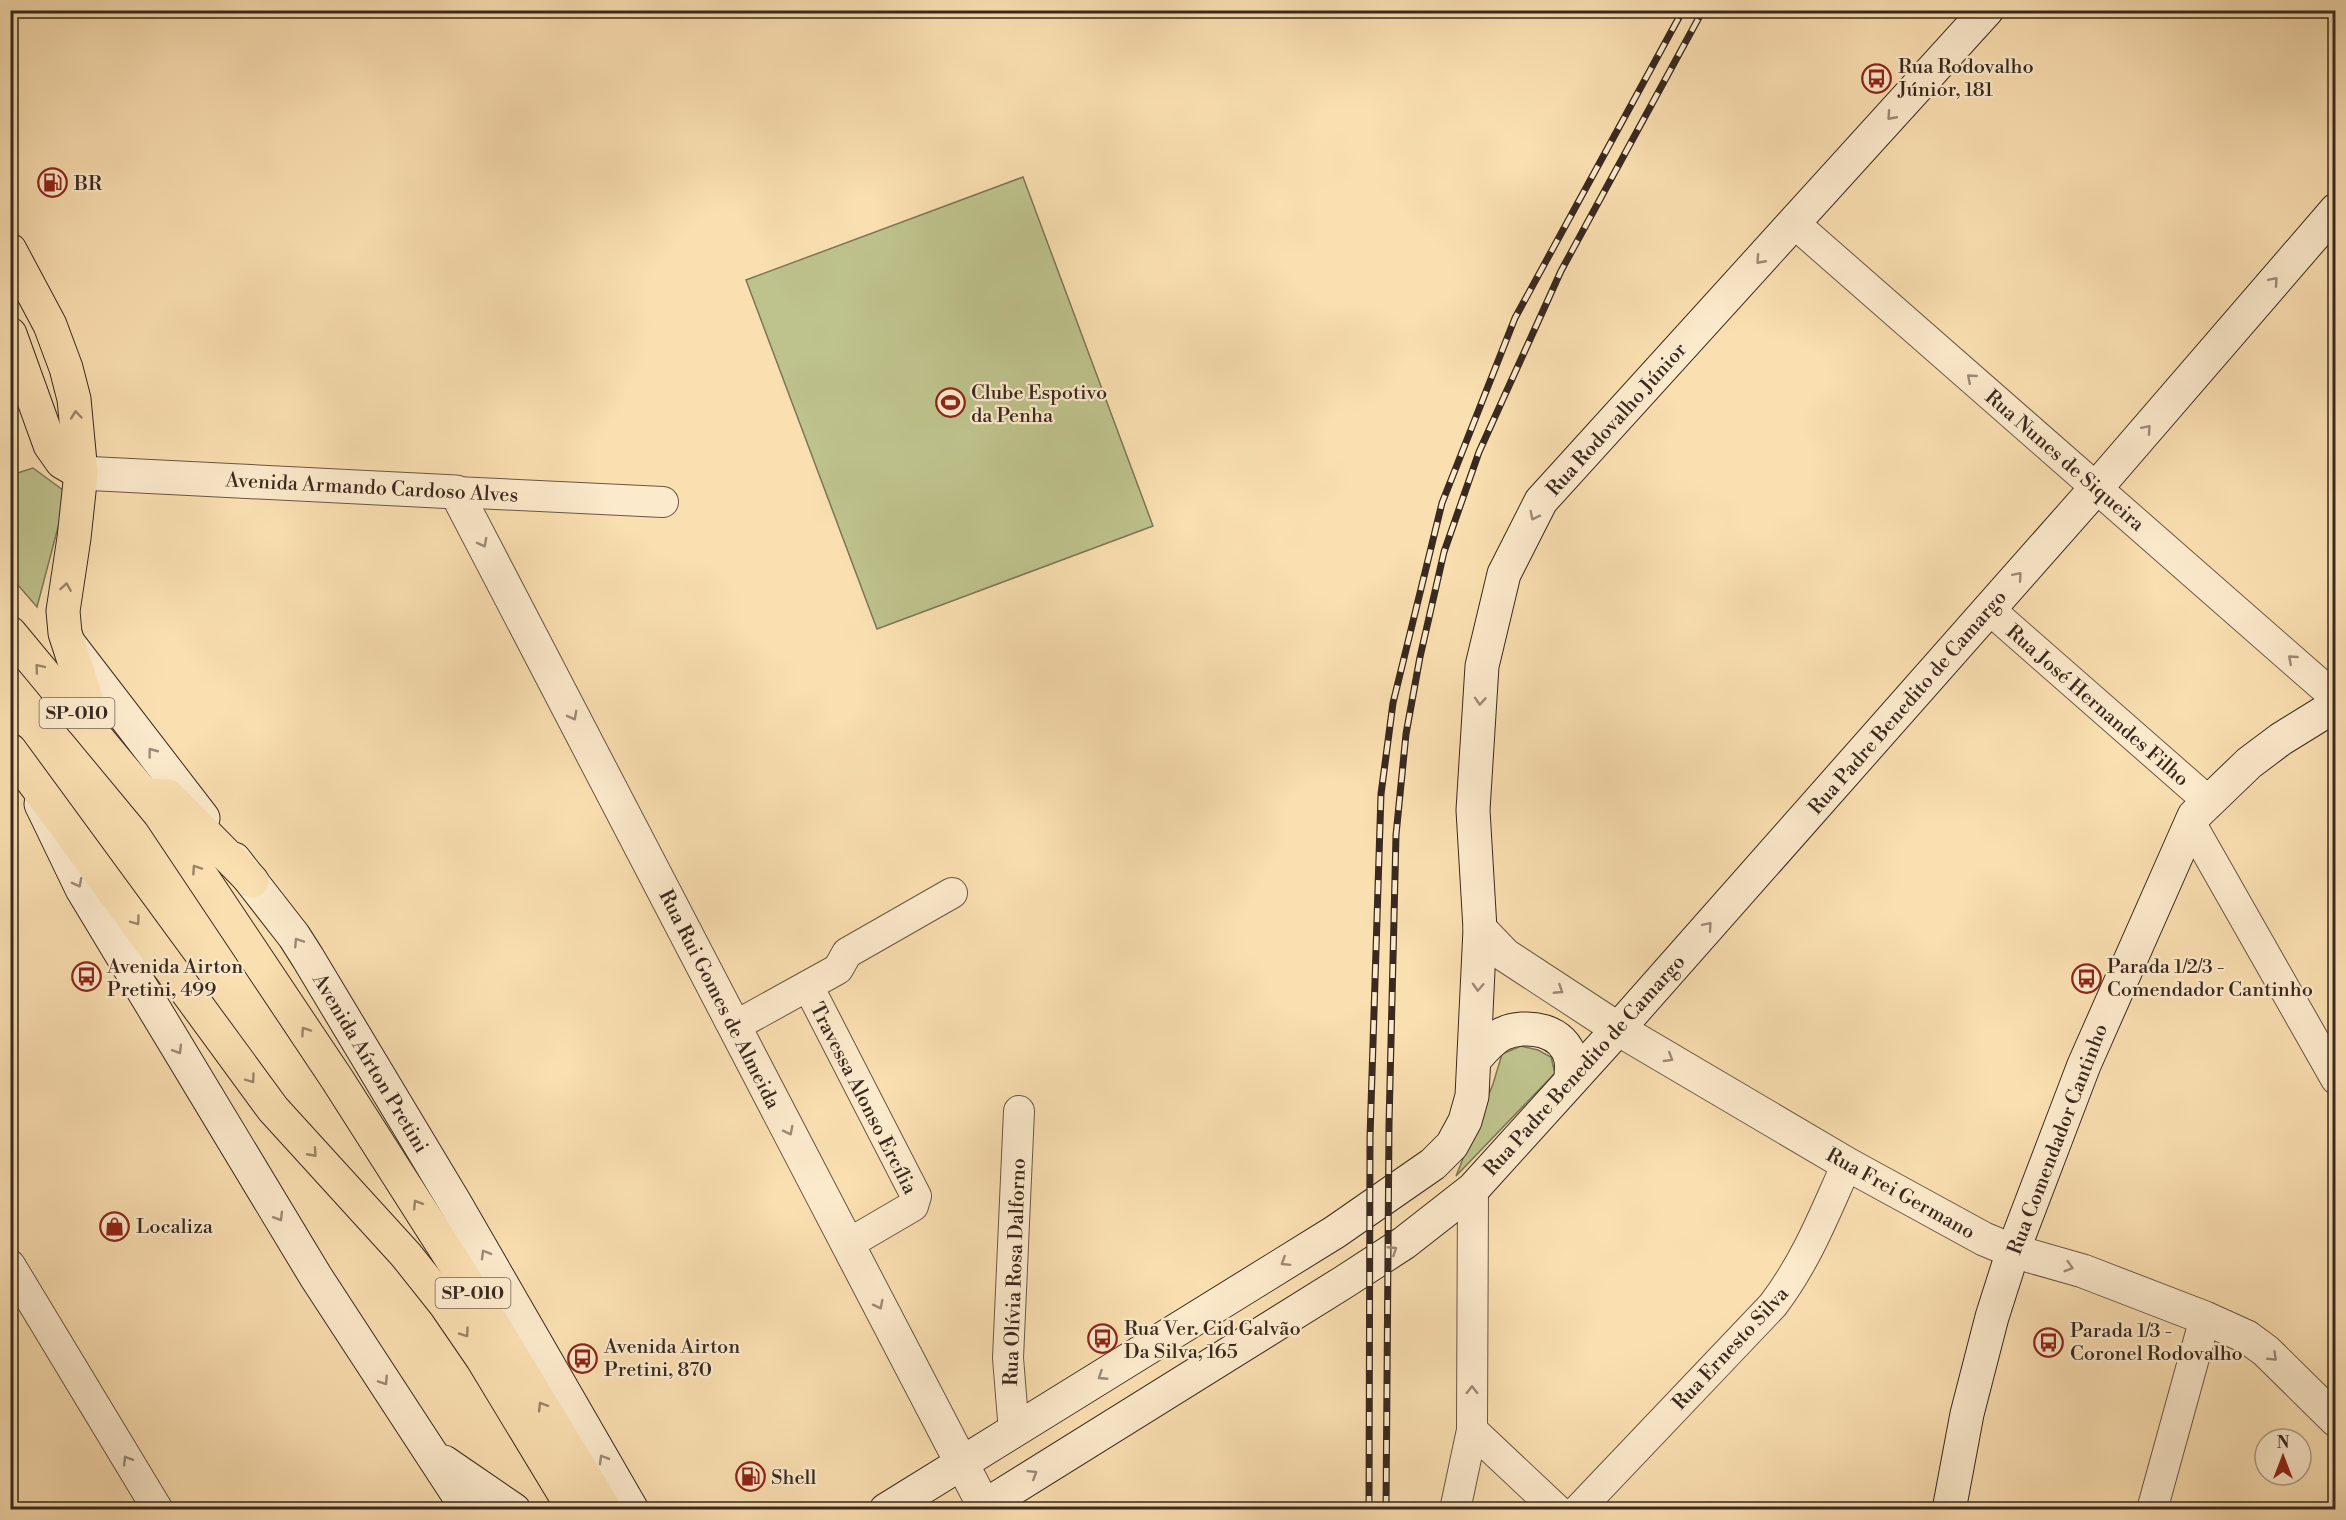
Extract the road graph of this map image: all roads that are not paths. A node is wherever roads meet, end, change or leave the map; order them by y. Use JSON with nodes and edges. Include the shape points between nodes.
{"nodes":[{"id":1,"x":1987,"y":10,"type":"edge"},
{"id":2,"x":2336,"y":210,"type":"edge"},
{"id":3,"x":1794,"y":223,"type":"junction"},
{"id":4,"x":10,"y":250,"type":"edge"},
{"id":5,"x":10,"y":334,"type":"edge"},
{"id":6,"x":30,"y":384,"type":"junction"},
{"id":7,"x":10,"y":413,"type":"edge"},
{"id":8,"x":81,"y":473,"type":"junction"},
{"id":9,"x":2097,"y":487,"type":"junction"},
{"id":10,"x":456,"y":492,"type":"junction"},
{"id":11,"x":663,"y":502,"type":"dead end"},
{"id":12,"x":1989,"y":609,"type":"junction"},
{"id":13,"x":10,"y":633,"type":"edge"},
{"id":14,"x":70,"y":644,"type":"junction"},
{"id":15,"x":2336,"y":698,"type":"edge"},
{"id":16,"x":2336,"y":705,"type":"edge"},
{"id":17,"x":82,"y":720,"type":"junction"},
{"id":18,"x":19,"y":761,"type":"edge"},
{"id":19,"x":143,"y":794,"type":"junction"},
{"id":20,"x":2199,"y":812,"type":"junction"},
{"id":21,"x":252,"y":881,"type":"junction"},
{"id":22,"x":952,"y":893,"type":"dead end"},
{"id":23,"x":1480,"y":929,"type":"junction"},
{"id":24,"x":808,"y":986,"type":"junction"},
{"id":25,"x":735,"y":1026,"type":"junction"},
{"id":26,"x":1618,"y":1029,"type":"junction"},
{"id":27,"x":1475,"y":1059,"type":"junction"},
{"id":28,"x":1571,"y":1079,"type":"junction"},
{"id":29,"x":2336,"y":1079,"type":"edge"},
{"id":30,"x":1019,"y":1112,"type":"dead end"},
{"id":31,"x":1847,"y":1164,"type":"junction"},
{"id":32,"x":1473,"y":1189,"type":"junction"},
{"id":33,"x":848,"y":1244,"type":"junction"},
{"id":34,"x":2013,"y":1251,"type":"junction"},
{"id":35,"x":10,"y":1265,"type":"edge"},
{"id":36,"x":2205,"y":1318,"type":"junction"},
{"id":37,"x":2336,"y":1420,"type":"edge"},
{"id":38,"x":1472,"y":1430,"type":"junction"},
{"id":39,"x":1014,"y":1432,"type":"junction"},
{"id":40,"x":430,"y":1452,"type":"junction"},
{"id":41,"x":961,"y":1464,"type":"junction"},
{"id":42,"x":622,"y":1508,"type":"edge"},
{"id":43,"x":981,"y":1508,"type":"edge"},
{"id":44,"x":158,"y":1509,"type":"edge"},
{"id":45,"x":468,"y":1509,"type":"edge"},
{"id":46,"x":514,"y":1509,"type":"edge"},
{"id":47,"x":574,"y":1509,"type":"edge"},
{"id":48,"x":886,"y":1509,"type":"edge"},
{"id":49,"x":1455,"y":1509,"type":"edge"},
{"id":50,"x":1557,"y":1509,"type":"edge"},
{"id":51,"x":1578,"y":1509,"type":"edge"},
{"id":52,"x":1949,"y":1509,"type":"edge"},
{"id":53,"x":2152,"y":1509,"type":"edge"}],
"edges":[{"from":1,"to":3,"type":"main road","name":"Rua Rodovalho Júnior","one_way":true},
{"from":9,"to":2,"type":"main road","name":"Rua Padre Benedito de Camargo","one_way":true},
{"from":9,"to":3,"type":"street","name":"Rua Nunes de Siqueira","one_way":true},
{"from":3,"to":23,"type":"main road","name":"Rua Rodovalho Júnior","one_way":true,"via":[[1541,501],[1504,574],[1481,677],[1473,810]]},
{"from":8,"to":4,"type":"highway","one_way":true,"via":[[74,399],[66,368],[50,325]]},
{"from":5,"to":6,"type":"highway"},
{"from":6,"to":7,"type":"highway"},
{"from":6,"to":8,"type":"highway","via":[[50,445],[62,462]]},
{"from":8,"to":10,"type":"main road","name":"Avenida Armando Cardoso Alves"},
{"from":14,"to":8,"type":"highway","one_way":true,"via":[[63,611]]},
{"from":12,"to":9,"type":"main road","name":"Rua Padre Benedito de Camargo","one_way":true},
{"from":15,"to":9,"type":"street","name":"Rua Nunes de Siqueira","one_way":true},
{"from":10,"to":11,"type":"street","name":"Avenida Armando Cardoso Alves"},
{"from":10,"to":25,"type":"main road","name":"Rua Rui Gomes de Almeida","one_way":true},
{"from":12,"to":20,"type":"street","name":"Rua José Hernandes Filho"},
{"from":26,"to":12,"type":"main road","name":"Rua Padre Benedito de Camargo","one_way":true},
{"from":17,"to":13,"type":"highway","name":"Avenida Aírton Pretini","number":"SP-010","one_way":true},
{"from":14,"to":17,"type":"highway","via":[[86,698]]},
{"from":21,"to":14,"type":"main road","name":"Avenida Aírton Pretini","one_way":true},
{"from":16,"to":20,"type":"main road","name":"Rua Comendador Cantinho","via":[[2249,764]]},
{"from":17,"to":19,"type":"highway","name":"Avenida Aírton Pretini","number":"SP-010"},
{"from":18,"to":40,"type":"main road","one_way":true,"via":[[88,899],[316,1277]]},
{"from":18,"to":47,"type":"highway","number":"SP-010","one_way":true,"via":[[273,1109],[406,1255],[445,1304]]},
{"from":19,"to":21,"type":"highway","via":[[168,796]]},
{"from":42,"to":19,"type":"highway","name":"Avenida Aírton Pretini","number":"SP-010","one_way":true,"via":[[479,1302],[337,1079]]},
{"from":20,"to":29,"type":"street","name":"Rua José Hernandes Filho"},
{"from":20,"to":34,"type":"main road","name":"Rua Comendador Cantinho","via":[[2084,1065]]},
{"from":42,"to":21,"type":"main road","name":"Avenida Aírton Pretini","one_way":true,"via":[[478,1242],[308,958]]},
{"from":22,"to":24,"type":"street","via":[[847,953],[838,969]]},
{"from":23,"to":26,"type":"main road","name":"Rua Frei Germano","one_way":true,"via":[[1505,956]]},
{"from":23,"to":27,"type":"main road","name":"Rua Rodovalho Júnior","one_way":true},
{"from":24,"to":25,"type":"street"},
{"from":24,"to":33,"type":"street","name":"Travessa Alonso Ercília","via":[[916,1196],[913,1206]]},
{"from":25,"to":33,"type":"main road","name":"Rua Rui Gomes de Almeida","one_way":true},
{"from":26,"to":28,"type":"main road","name":"Rua Padre Benedito de Camargo"},
{"from":26,"to":31,"type":"main road","name":"Rua Frei Germano","one_way":true},
{"from":27,"to":28,"type":"main road","via":[[1501,1035],[1532,1028],[1561,1041],[1571,1061]]},
{"from":27,"to":39,"type":"main road","name":"Rua Rodovalho Júnior","one_way":true,"via":[[1465,1121],[1452,1145],[1433,1164],[1335,1232]]},
{"from":28,"to":32,"type":"main road","name":"Rua Padre Benedito de Camargo"},
{"from":30,"to":39,"type":"street","name":"Rua Olívia Rosa Dalforno","via":[[1008,1358]]},
{"from":31,"to":34,"type":"main road","name":"Rua Frei Germano"},
{"from":31,"to":51,"type":"street","name":"Rua Ernesto Silva","via":[[1810,1247],[1773,1305]]},
{"from":38,"to":32,"type":"street","one_way":true},
{"from":43,"to":32,"type":"main road","name":"Rua Padre Benedito de Camargo","one_way":true,"via":[[1354,1276]]},
{"from":33,"to":41,"type":"main road","name":"Rua Rui Gomes de Almeida","one_way":true},
{"from":34,"to":36,"type":"main road","name":"Rua Frei Germano","one_way":true,"via":[[2083,1271]]},
{"from":34,"to":52,"type":"main road","name":"Rua Comendador Cantinho","via":[[1967,1414]]},
{"from":44,"to":35,"type":"street","one_way":true},
{"from":36,"to":37,"type":"main road","name":"Rua Frei Germano","one_way":true,"via":[[2247,1337],[2266,1351]]},
{"from":36,"to":53,"type":"street"},
{"from":38,"to":49,"type":"street"},
{"from":38,"to":50,"type":"street"},
{"from":39,"to":41,"type":"main road","name":"Rua Rodovalho Júnior"},
{"from":40,"to":45,"type":"main road"},
{"from":40,"to":46,"type":"main road"},
{"from":41,"to":43,"type":"main road","name":"Rua Rui Gomes de Almeida"},
{"from":41,"to":48,"type":"main road","name":"Rua Rodovalho Júnior"}]}
